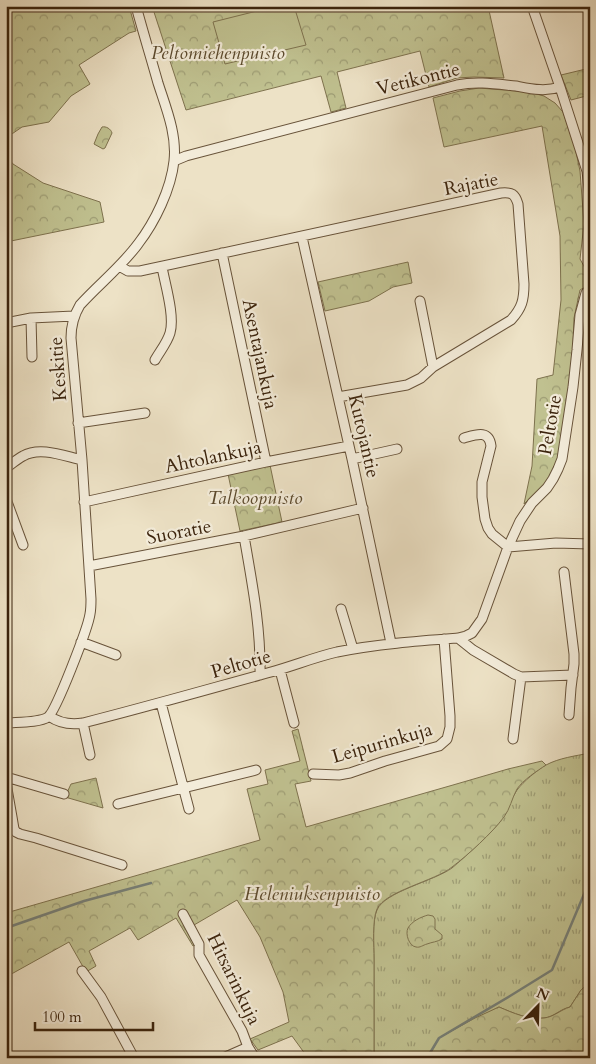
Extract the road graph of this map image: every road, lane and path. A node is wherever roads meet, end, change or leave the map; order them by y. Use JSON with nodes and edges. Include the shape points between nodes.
{"nodes":[{"id":1,"x":136,"y":6,"type":"edge"},
{"id":2,"x":532,"y":6,"type":"edge"},
{"id":3,"x":560,"y":87,"type":"junction"},
{"id":4,"x":174,"y":161,"type":"junction"},
{"id":5,"x":590,"y":198,"type":"edge"},
{"id":6,"x":302,"y":236,"type":"junction"},
{"id":7,"x":222,"y":253,"type":"junction"},
{"id":8,"x":119,"y":266,"type":"junction"},
{"id":9,"x":162,"y":267,"type":"junction"},
{"id":10,"x":586,"y":292,"type":"dead end"},
{"id":11,"x":420,"y":301,"type":"dead end"},
{"id":12,"x":74,"y":316,"type":"junction"},
{"id":13,"x":31,"y":318,"type":"junction"},
{"id":14,"x":6,"y":323,"type":"edge"},
{"id":15,"x":32,"y":357,"type":"dead end"},
{"id":16,"x":155,"y":360,"type":"dead end"},
{"id":17,"x":433,"y":367,"type":"junction"},
{"id":18,"x":338,"y":397,"type":"junction"},
{"id":19,"x":145,"y":413,"type":"dead end"},
{"id":20,"x":78,"y":423,"type":"junction"},
{"id":21,"x":464,"y":438,"type":"dead end"},
{"id":22,"x":349,"y":446,"type":"junction"},
{"id":23,"x":397,"y":449,"type":"dead end"},
{"id":24,"x":352,"y":459,"type":"junction"},
{"id":25,"x":82,"y":460,"type":"junction"},
{"id":26,"x":266,"y":462,"type":"junction"},
{"id":27,"x":6,"y":468,"type":"edge"},
{"id":28,"x":6,"y":499,"type":"edge"},
{"id":29,"x":84,"y":502,"type":"junction"},
{"id":30,"x":363,"y":508,"type":"junction"},
{"id":31,"x":244,"y":536,"type":"junction"},
{"id":32,"x":590,"y":544,"type":"edge"},
{"id":33,"x":23,"y":545,"type":"dead end"},
{"id":34,"x":508,"y":547,"type":"junction"},
{"id":35,"x":89,"y":566,"type":"junction"},
{"id":36,"x":564,"y":572,"type":"dead end"},
{"id":37,"x":341,"y":609,"type":"dead end"},
{"id":38,"x":458,"y":638,"type":"junction"},
{"id":39,"x":444,"y":639,"type":"junction"},
{"id":40,"x":81,"y":642,"type":"junction"},
{"id":41,"x":391,"y":644,"type":"junction"},
{"id":42,"x":353,"y":649,"type":"junction"},
{"id":43,"x":116,"y":655,"type":"dead end"},
{"id":44,"x":280,"y":670,"type":"junction"},
{"id":45,"x":260,"y":675,"type":"junction"},
{"id":46,"x":572,"y":675,"type":"junction"},
{"id":47,"x":521,"y":677,"type":"junction"},
{"id":48,"x":161,"y":703,"type":"junction"},
{"id":49,"x":569,"y":715,"type":"dead end"},
{"id":50,"x":49,"y":716,"type":"junction"},
{"id":51,"x":6,"y":723,"type":"edge"},
{"id":52,"x":83,"y":723,"type":"junction"},
{"id":53,"x":294,"y":723,"type":"dead end"},
{"id":54,"x":513,"y":738,"type":"dead end"},
{"id":55,"x":90,"y":754,"type":"dead end"},
{"id":56,"x":256,"y":770,"type":"dead end"},
{"id":57,"x":313,"y":774,"type":"dead end"},
{"id":58,"x":6,"y":777,"type":"edge"},
{"id":59,"x":6,"y":783,"type":"edge"},
{"id":60,"x":184,"y":788,"type":"junction"},
{"id":61,"x":64,"y":794,"type":"dead end"},
{"id":62,"x":118,"y":804,"type":"dead end"},
{"id":63,"x":189,"y":809,"type":"dead end"},
{"id":64,"x":12,"y":817,"type":"junction"},
{"id":65,"x":6,"y":827,"type":"edge"},
{"id":66,"x":122,"y":865,"type":"dead end"},
{"id":67,"x":183,"y":914,"type":"dead end"},
{"id":68,"x":82,"y":972,"type":"dead end"},
{"id":69,"x":248,"y":1046,"type":"junction"},
{"id":70,"x":134,"y":1058,"type":"edge"},
{"id":71,"x":223,"y":1058,"type":"edge"},
{"id":72,"x":256,"y":1058,"type":"edge"}],
"edges":[{"from":1,"to":4,"type":"street","name":"Keskitie","via":[[172,128]]},
{"from":2,"to":3,"type":"street"},
{"from":3,"to":4,"type":"street","name":"Vetikontie","via":[[545,90],[481,83],[457,85]]},
{"from":3,"to":5,"type":"street","via":[[587,171]]},
{"from":4,"to":8,"type":"street","name":"Keskitie","via":[[163,201],[137,247]]},
{"from":6,"to":7,"type":"street","name":"Rajatie"},
{"from":6,"to":17,"type":"street","name":"Rajatie","via":[[501,193],[512,194],[518,204],[524,284],[522,304],[511,320]]},
{"from":6,"to":18,"type":"street","name":"Kutojantie"},
{"from":7,"to":9,"type":"street","name":"Rajatie"},
{"from":7,"to":26,"type":"street","name":"Asentajankuja"},
{"from":8,"to":9,"type":"street","name":"Rajatie","via":[[128,271]]},
{"from":8,"to":12,"type":"street","name":"Keskitie","via":[[80,305]]},
{"from":9,"to":16,"type":"street","via":[[172,322],[168,340]]},
{"from":10,"to":34,"type":"street","name":"Peltotie","via":[[580,315],[562,459],[547,488],[520,521]]},
{"from":11,"to":17,"type":"street"},
{"from":12,"to":13,"type":"street"},
{"from":12,"to":20,"type":"street","name":"Keskitie","via":[[71,338]]},
{"from":13,"to":14,"type":"street"},
{"from":13,"to":15,"type":"street"},
{"from":17,"to":18,"type":"street","name":"Rajatie","via":[[407,385]]},
{"from":18,"to":22,"type":"street","name":"Kutojantie"},
{"from":19,"to":20,"type":"street"},
{"from":20,"to":25,"type":"street","name":"Keskitie"},
{"from":21,"to":34,"type":"street","via":[[476,434],[488,437],[490,441],[482,482],[485,519],[492,534]]},
{"from":22,"to":24,"type":"street","name":"Kutojantie"},
{"from":22,"to":26,"type":"street","name":"Ahtolankuja"},
{"from":23,"to":24,"type":"street"},
{"from":24,"to":30,"type":"street","name":"Kutojantie"},
{"from":25,"to":27,"type":"street","via":[[34,452]]},
{"from":25,"to":29,"type":"street","name":"Keskitie"},
{"from":26,"to":29,"type":"street","name":"Ahtolankuja"},
{"from":28,"to":33,"type":"street"},
{"from":29,"to":35,"type":"street","name":"Keskitie"},
{"from":30,"to":31,"type":"street","name":"Suoratie"},
{"from":30,"to":41,"type":"street","name":"Kutojantie"},
{"from":31,"to":35,"type":"street","name":"Suoratie"},
{"from":31,"to":45,"type":"street","via":[[259,628]]},
{"from":32,"to":34,"type":"street"},
{"from":34,"to":38,"type":"street","name":"Peltotie","via":[[482,619],[472,632]]},
{"from":35,"to":40,"type":"street","name":"Keskitie","via":[[90,615]]},
{"from":36,"to":46,"type":"street","via":[[574,654]]},
{"from":37,"to":42,"type":"street"},
{"from":38,"to":39,"type":"street","name":"Peltotie"},
{"from":38,"to":47,"type":"street"},
{"from":39,"to":41,"type":"street","name":"Peltotie"},
{"from":39,"to":57,"type":"street","name":"Leipurinkuja","via":[[450,716],[447,740],[439,746],[350,773]]},
{"from":40,"to":43,"type":"street"},
{"from":40,"to":50,"type":"street","name":"Keskitie"},
{"from":41,"to":42,"type":"street","name":"Peltotie"},
{"from":42,"to":44,"type":"street","name":"Peltotie"},
{"from":44,"to":45,"type":"street","name":"Peltotie"},
{"from":44,"to":53,"type":"street"},
{"from":45,"to":48,"type":"street","name":"Peltotie"},
{"from":46,"to":47,"type":"street"},
{"from":46,"to":49,"type":"street"},
{"from":47,"to":54,"type":"street"},
{"from":48,"to":52,"type":"street","name":"Peltotie"},
{"from":48,"to":60,"type":"street"},
{"from":50,"to":51,"type":"street","via":[[40,720]]},
{"from":50,"to":52,"type":"street","name":"Peltotie","via":[[67,723]]},
{"from":52,"to":55,"type":"street"},
{"from":56,"to":60,"type":"street"},
{"from":58,"to":61,"type":"street"},
{"from":59,"to":64,"type":"street"},
{"from":60,"to":62,"type":"street"},
{"from":60,"to":63,"type":"street"},
{"from":64,"to":65,"type":"street"},
{"from":64,"to":66,"type":"street","via":[[14,829],[20,834]]},
{"from":67,"to":69,"type":"street","name":"Hitsarinkuja","via":[[199,944],[199,955]]},
{"from":68,"to":70,"type":"street","via":[[101,997]]},
{"from":69,"to":71,"type":"street"},
{"from":69,"to":72,"type":"street","name":"Hitsarinkuja"}]}
